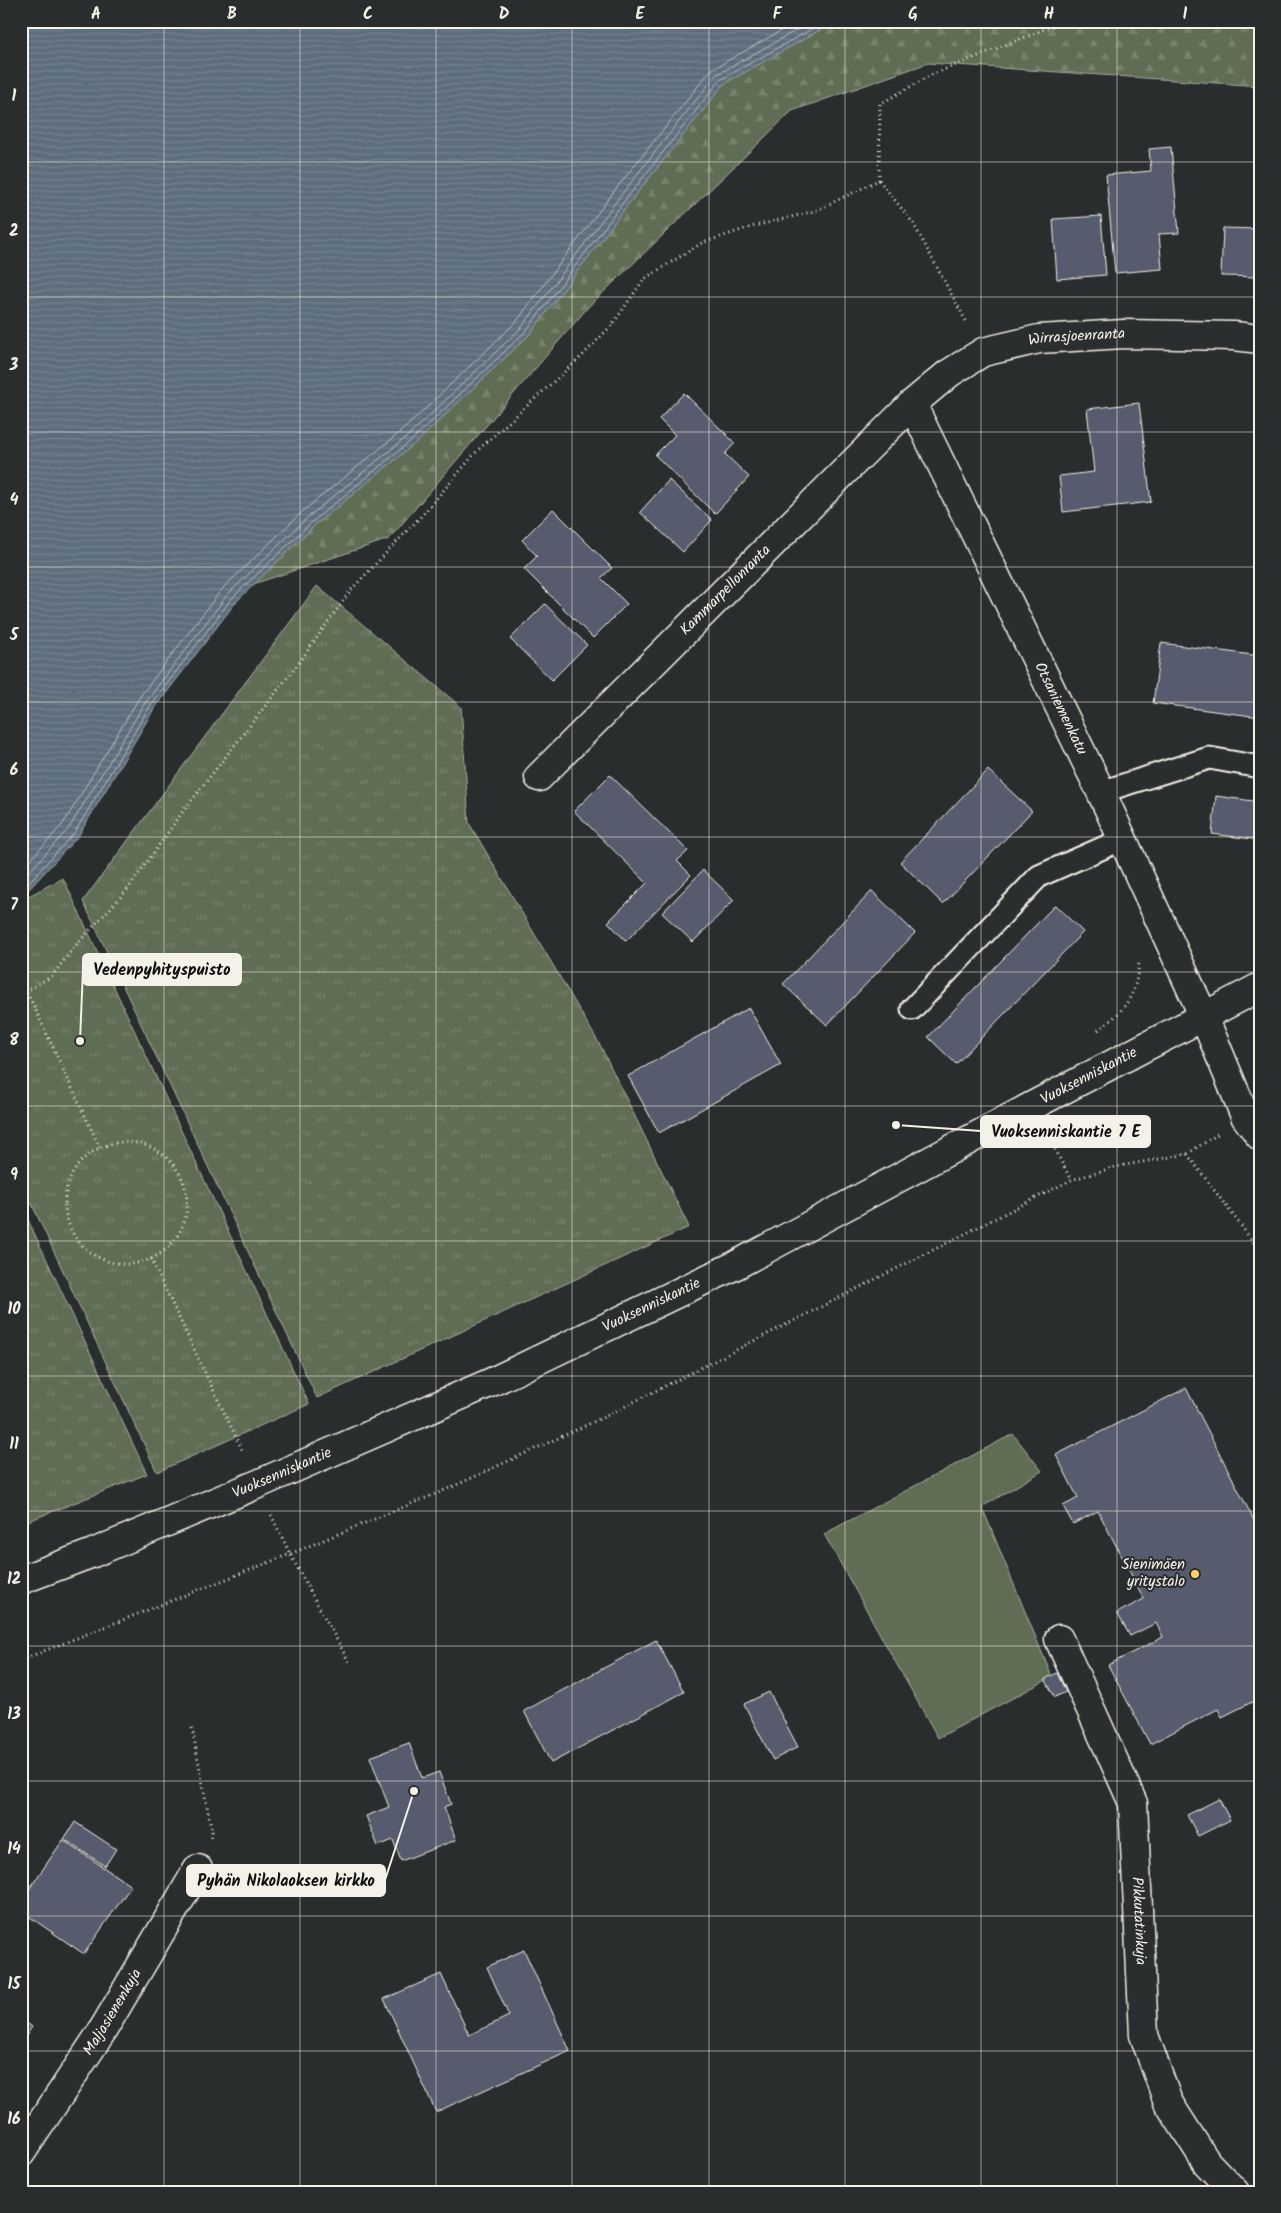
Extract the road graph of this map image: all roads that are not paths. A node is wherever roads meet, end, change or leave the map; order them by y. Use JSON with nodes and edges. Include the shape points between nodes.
{"nodes":[{"id":1,"x":1260,"y":339,"type":"edge"},
{"id":2,"x":912,"y":404,"type":"junction"},
{"id":3,"x":1260,"y":767,"type":"edge"},
{"id":4,"x":540,"y":777,"type":"dead end"},
{"id":5,"x":1101,"y":792,"type":"junction"},
{"id":6,"x":1123,"y":839,"type":"junction"},
{"id":7,"x":1260,"y":987,"type":"edge"},
{"id":8,"x":912,"y":1009,"type":"dead end"},
{"id":9,"x":1204,"y":1017,"type":"junction"},
{"id":10,"x":1252,"y":1126,"type":"edge"},
{"id":11,"x":21,"y":1580,"type":"edge"},
{"id":12,"x":1059,"y":1639,"type":"dead end"},
{"id":13,"x":198,"y":1870,"type":"road end"},
{"id":14,"x":21,"y":2154,"type":"edge"},
{"id":15,"x":1235,"y":2192,"type":"edge"}],
"edges":[{"from":1,"to":2,"type":"street","name":"Wirrasjoenranta","via":[[1124,334],[1039,339],[983,352],[948,374]]},
{"from":2,"to":4,"type":"street","name":"Kammarpellonranta"},
{"from":2,"to":5,"type":"street","name":"Otsaniemenkatu"},
{"from":3,"to":5,"type":"lane","via":[[1209,758]]},
{"from":5,"to":6,"type":"street","name":"Otsaniemenkatu"},
{"from":6,"to":8,"type":"lane","via":[[1039,876]]},
{"from":6,"to":9,"type":"street","name":"Otsaniemenkatu"},
{"from":7,"to":9,"type":"street","name":"Vuoksenniskantie"},
{"from":9,"to":10,"type":"street","name":"Otsaniemenkatu"},
{"from":9,"to":11,"type":"street","name":"Vuoksenniskantie","via":[[736,1265],[494,1381],[249,1488]]},
{"from":12,"to":15,"type":"street","name":"Pikkutatinkuja","via":[[1133,1803],[1144,2035],[1168,2102],[1207,2163]]},
{"from":13,"to":14,"type":"street","name":"Maljasienenkuja","via":[[101,2033]]}]}
